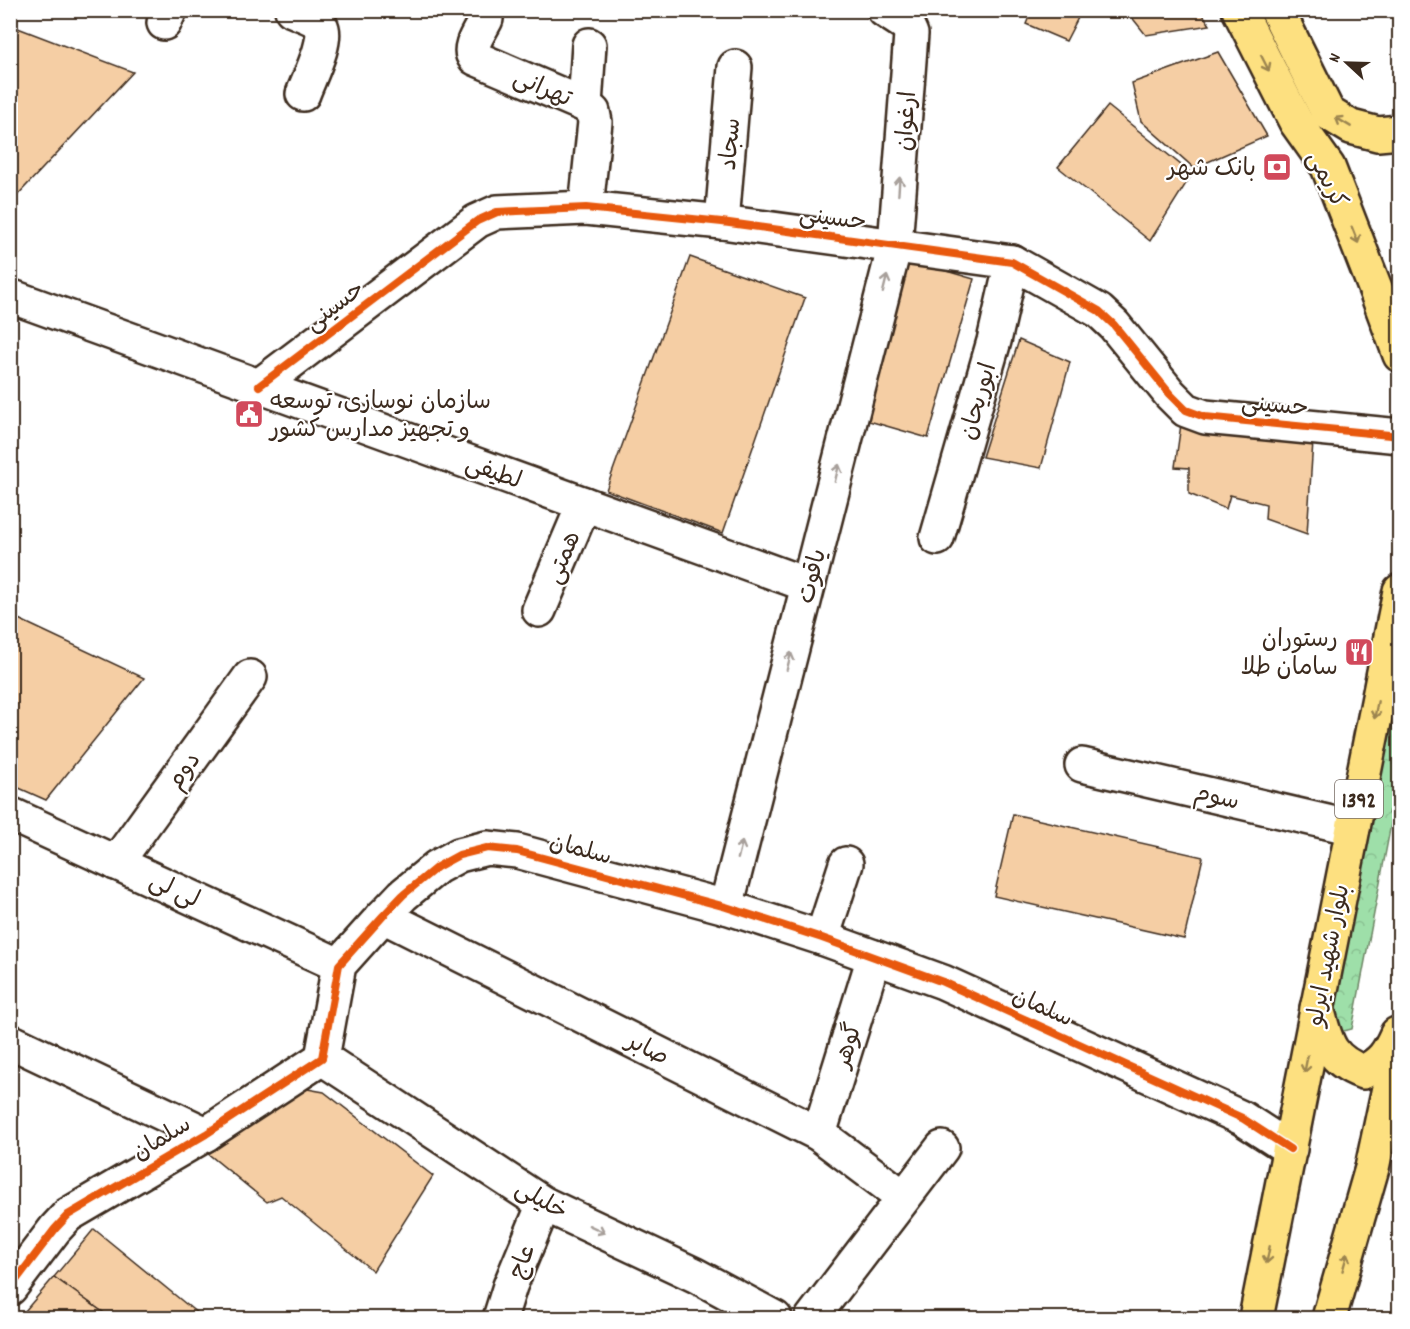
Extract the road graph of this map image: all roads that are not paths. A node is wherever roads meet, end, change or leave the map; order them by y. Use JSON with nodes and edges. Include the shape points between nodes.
{"nodes":[{"id":1,"x":292,"y":10,"type":"edge"},
{"id":2,"x":884,"y":10,"type":"edge"},
{"id":3,"x":1239,"y":10,"type":"edge"},
{"id":4,"x":1277,"y":10,"type":"edge"},
{"id":5,"x":486,"y":19,"type":"dead end"},
{"id":6,"x":589,"y":45,"type":"dead end"},
{"id":7,"x":735,"y":67,"type":"dead end"},
{"id":8,"x":303,"y":94,"type":"dead end"},
{"id":9,"x":585,"y":105,"type":"junction"},
{"id":10,"x":1400,"y":132,"type":"edge"},
{"id":11,"x":586,"y":208,"type":"junction"},
{"id":12,"x":722,"y":222,"type":"junction"},
{"id":13,"x":895,"y":244,"type":"junction"},
{"id":14,"x":1012,"y":262,"type":"junction"},
{"id":15,"x":10,"y":296,"type":"edge"},
{"id":16,"x":1400,"y":355,"type":"edge"},
{"id":17,"x":259,"y":386,"type":"junction"},
{"id":18,"x":1400,"y":436,"type":"edge"},
{"id":19,"x":584,"y":504,"type":"junction"},
{"id":20,"x":938,"y":538,"type":"dead end"},
{"id":21,"x":808,"y":585,"type":"junction"},
{"id":22,"x":1400,"y":591,"type":"edge"},
{"id":23,"x":539,"y":610,"type":"dead end"},
{"id":24,"x":250,"y":677,"type":"dead end"},
{"id":25,"x":1082,"y":765,"type":"dead end"},
{"id":26,"x":10,"y":814,"type":"edge"},
{"id":27,"x":1353,"y":828,"type":"junction"},
{"id":28,"x":116,"y":862,"type":"junction"},
{"id":29,"x":846,"y":864,"type":"dead end"},
{"id":30,"x":726,"y":907,"type":"junction"},
{"id":31,"x":383,"y":916,"type":"junction"},
{"id":32,"x":822,"y":938,"type":"junction"},
{"id":33,"x":874,"y":957,"type":"junction"},
{"id":34,"x":339,"y":964,"type":"junction"},
{"id":35,"x":1317,"y":1006,"type":"junction"},
{"id":36,"x":1400,"y":1027,"type":"edge"},
{"id":37,"x":1400,"y":1036,"type":"edge"},
{"id":38,"x":10,"y":1041,"type":"edge"},
{"id":39,"x":322,"y":1058,"type":"junction"},
{"id":40,"x":206,"y":1134,"type":"junction"},
{"id":41,"x":819,"y":1134,"type":"junction"},
{"id":42,"x":942,"y":1148,"type":"dead end"},
{"id":43,"x":1290,"y":1149,"type":"junction"},
{"id":44,"x":903,"y":1197,"type":"junction"},
{"id":45,"x":544,"y":1204,"type":"junction"},
{"id":46,"x":10,"y":1288,"type":"edge"},
{"id":47,"x":769,"y":1317,"type":"edge"},
{"id":48,"x":500,"y":1318,"type":"edge"},
{"id":49,"x":812,"y":1318,"type":"edge"},
{"id":50,"x":1256,"y":1318,"type":"edge"},
{"id":51,"x":1329,"y":1318,"type":"edge"}],
"edges":[{"from":1,"to":8,"type":"street","via":[[321,26],[324,38]]},
{"from":13,"to":2,"type":"street","name":"ارغوان","one_way":true,"via":[[911,34],[907,25]]},
{"from":3,"to":16,"type":"main road","name":"کریمی","one_way":true,"via":[[1296,122],[1328,167]]},
{"from":10,"to":4,"type":"main road","name":"کریمی","one_way":true,"via":[[1378,134],[1351,127],[1328,113]]},
{"from":5,"to":9,"type":"street","name":"تهرانی","via":[[471,49],[476,58]]},
{"from":6,"to":9,"type":"street"},
{"from":7,"to":12,"type":"street","name":"سجاد"},
{"from":9,"to":11,"type":"street","name":"تهرانی","via":[[593,112],[595,122]]},
{"from":11,"to":12,"type":"street","name":"حسینی"},
{"from":11,"to":17,"type":"street","name":"حسینی","via":[[497,212],[477,221]]},
{"from":12,"to":13,"type":"street","name":"حسینی"},
{"from":13,"to":14,"type":"street","name":"حسینی"},
{"from":21,"to":13,"type":"street","name":"یاقوت","one_way":true},
{"from":14,"to":18,"type":"street","name":"حسینی","via":[[1099,311],[1186,410],[1205,417]]},
{"from":14,"to":20,"type":"street","name":"ابوریحان","via":[[994,341]]},
{"from":15,"to":17,"type":"street","name":"لطیفی"},
{"from":17,"to":19,"type":"street","name":"لطیفی"},
{"from":19,"to":21,"type":"street","name":"لطیفی"},
{"from":19,"to":23,"type":"street","name":"همتی"},
{"from":30,"to":21,"type":"street","name":"یاقوت","one_way":true},
{"from":22,"to":27,"type":"main road","name":"بلوار شهید ایرلو","number":"1392","one_way":true},
{"from":24,"to":28,"type":"street","name":"دوم"},
{"from":25,"to":27,"type":"street","name":"سوم"},
{"from":26,"to":28,"type":"street","name":"لی لی"},
{"from":27,"to":35,"type":"main road","name":"بلوار شهید ایرلو","number":"1392"},
{"from":28,"to":34,"type":"street","name":"لی لی"},
{"from":29,"to":32,"type":"street"},
{"from":30,"to":31,"type":"street","name":"سلمان","via":[[517,851],[487,848],[459,855],[437,867]]},
{"from":30,"to":32,"type":"street","name":"سلمان"},
{"from":31,"to":34,"type":"street","name":"سلمان"},
{"from":31,"to":41,"type":"street","name":"صابر"},
{"from":32,"to":33,"type":"street","name":"سلمان"},
{"from":33,"to":41,"type":"street","name":"گوهر"},
{"from":33,"to":43,"type":"street","name":"سلمان","via":[[943,982],[1242,1118]]},
{"from":34,"to":39,"type":"street"},
{"from":35,"to":36,"type":"main road","via":[[1325,1038],[1335,1056],[1346,1066],[1363,1072],[1378,1065]]},
{"from":35,"to":43,"type":"main road","name":"بلوار شهید ایرلو","number":"1392","one_way":true},
{"from":51,"to":37,"type":"main road","one_way":true,"via":[[1372,1168]]},
{"from":38,"to":40,"type":"street"},
{"from":39,"to":40,"type":"street","name":"سلمان"},
{"from":39,"to":45,"type":"street","name":"خلیلی"},
{"from":40,"to":46,"type":"street","name":"سلمان","via":[[68,1215]]},
{"from":41,"to":44,"type":"street","name":"صابر"},
{"from":42,"to":44,"type":"street"},
{"from":43,"to":50,"type":"main road","name":"بلوار شهید ایرلو","number":"1392","one_way":true},
{"from":44,"to":49,"type":"street"},
{"from":45,"to":47,"type":"street","name":"خلیلی","one_way":true,"via":[[695,1275]]},
{"from":45,"to":48,"type":"street","name":"عاج"}]}
